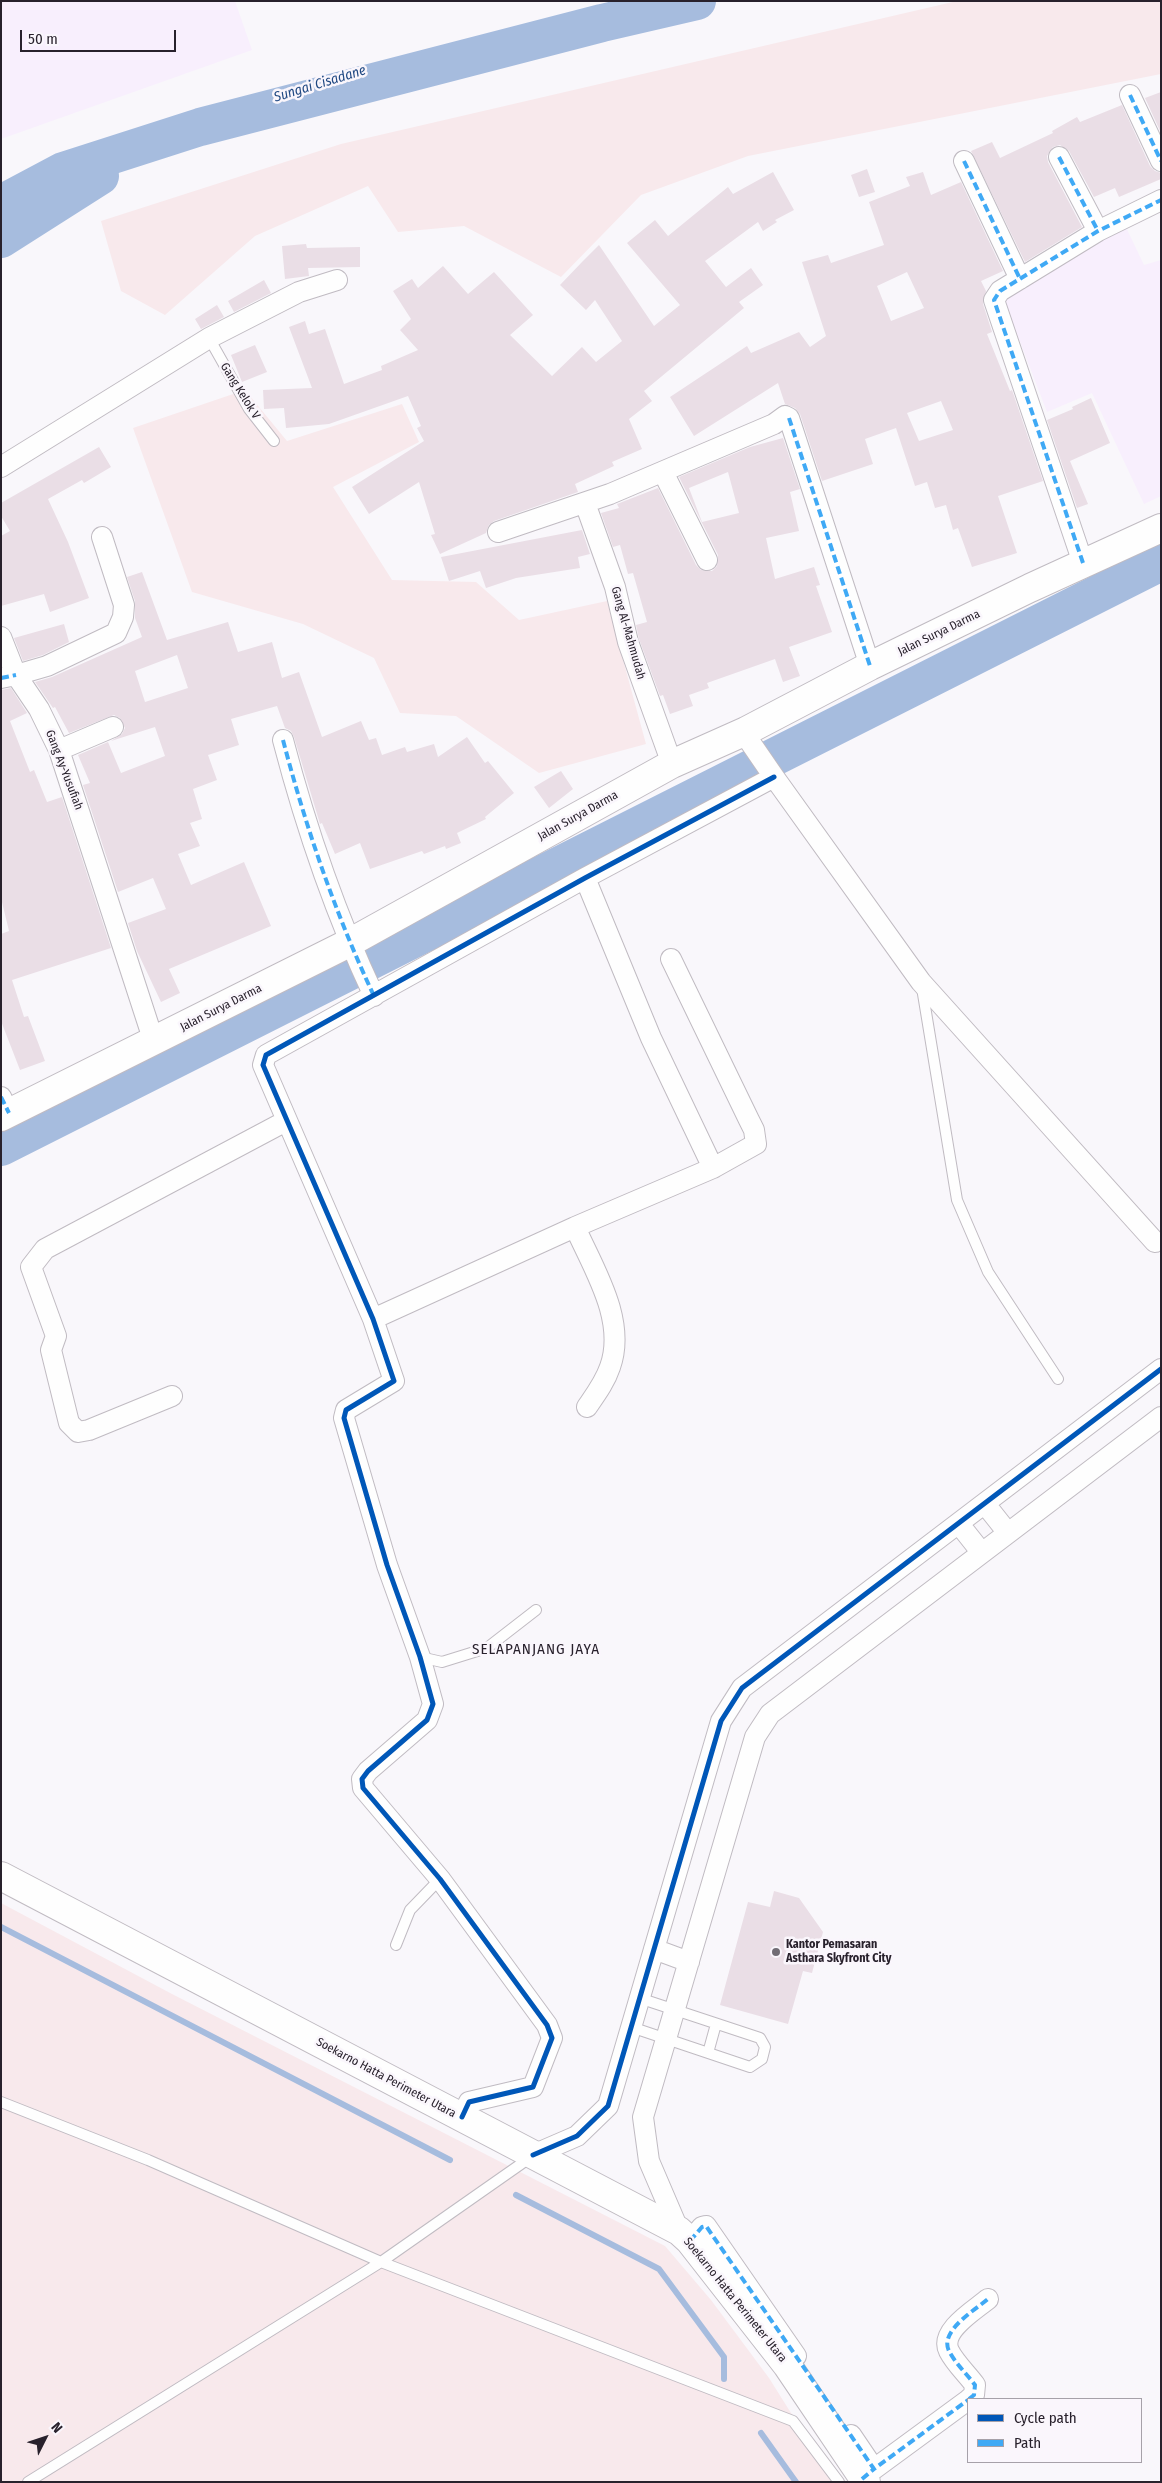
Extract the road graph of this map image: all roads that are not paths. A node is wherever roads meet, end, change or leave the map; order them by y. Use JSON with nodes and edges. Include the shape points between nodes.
{"nodes":[{"id":1,"x":1130,"y":95,"type":"dead end"},
{"id":2,"x":1059,"y":157,"type":"dead end"},
{"id":3,"x":1161,"y":160,"type":"edge"},
{"id":4,"x":964,"y":161,"type":"dead end"},
{"id":5,"x":1161,"y":200,"type":"edge"},
{"id":6,"x":1098,"y":231,"type":"junction"},
{"id":7,"x":1020,"y":279,"type":"junction"},
{"id":8,"x":337,"y":280,"type":"dead end"},
{"id":9,"x":209,"y":338,"type":"junction"},
{"id":10,"x":274,"y":441,"type":"dead end"},
{"id":11,"x":1,"y":468,"type":"edge"},
{"id":12,"x":663,"y":472,"type":"junction"},
{"id":13,"x":585,"y":503,"type":"junction"},
{"id":14,"x":1161,"y":528,"type":"edge"},
{"id":15,"x":498,"y":532,"type":"dead end"},
{"id":16,"x":102,"y":537,"type":"dead end"},
{"id":17,"x":708,"y":560,"type":"dead end"},
{"id":18,"x":1083,"y":563,"type":"junction"},
{"id":19,"x":1,"y":637,"type":"edge"},
{"id":20,"x":870,"y":666,"type":"junction"},
{"id":21,"x":9,"y":676,"type":"edge"},
{"id":22,"x":113,"y":727,"type":"dead end"},
{"id":23,"x":748,"y":736,"type":"junction"},
{"id":24,"x":282,"y":740,"type":"dead end"},
{"id":25,"x":59,"y":750,"type":"junction"},
{"id":26,"x":672,"y":764,"type":"junction"},
{"id":27,"x":773,"y":775,"type":"junction"},
{"id":28,"x":585,"y":878,"type":"junction"},
{"id":29,"x":352,"y":949,"type":"junction"},
{"id":30,"x":670,"y":959,"type":"dead end"},
{"id":31,"x":921,"y":982,"type":"junction"},
{"id":32,"x":371,"y":988,"type":"junction"},
{"id":33,"x":154,"y":1042,"type":"junction"},
{"id":34,"x":4,"y":1109,"type":"edge"},
{"id":35,"x":286,"y":1121,"type":"junction"},
{"id":36,"x":713,"y":1168,"type":"junction"},
{"id":37,"x":575,"y":1227,"type":"junction"},
{"id":38,"x":1155,"y":1242,"type":"dead end"},
{"id":39,"x":373,"y":1319,"type":"junction"},
{"id":40,"x":1161,"y":1368,"type":"edge"},
{"id":41,"x":1058,"y":1379,"type":"dead end"},
{"id":42,"x":172,"y":1396,"type":"dead end"},
{"id":43,"x":587,"y":1407,"type":"dead end"},
{"id":44,"x":1161,"y":1418,"type":"edge"},
{"id":45,"x":985,"y":1504,"type":"junction"},
{"id":46,"x":959,"y":1524,"type":"junction"},
{"id":47,"x":1008,"y":1533,"type":"junction"},
{"id":48,"x":982,"y":1553,"type":"junction"},
{"id":49,"x":536,"y":1610,"type":"dead end"},
{"id":50,"x":420,"y":1657,"type":"junction"},
{"id":51,"x":1,"y":1876,"type":"edge"},
{"id":52,"x":440,"y":1879,"type":"junction"},
{"id":53,"x":396,"y":1945,"type":"dead end"},
{"id":54,"x":654,"y":1949,"type":"junction"},
{"id":55,"x":689,"y":1962,"type":"junction"},
{"id":56,"x":639,"y":1998,"type":"junction"},
{"id":57,"x":675,"y":2010,"type":"junction"},
{"id":58,"x":716,"y":2024,"type":"junction"},
{"id":59,"x":631,"y":2027,"type":"junction"},
{"id":60,"x":666,"y":2038,"type":"junction"},
{"id":61,"x":708,"y":2053,"type":"junction"},
{"id":62,"x":1,"y":2102,"type":"edge"},
{"id":63,"x":462,"y":2117,"type":"junction"},
{"id":64,"x":534,"y":2155,"type":"junction"},
{"id":65,"x":685,"y":2236,"type":"junction"},
{"id":66,"x":382,"y":2262,"type":"junction"},
{"id":67,"x":988,"y":2298,"type":"dead end"},
{"id":68,"x":971,"y":2398,"type":"edge"},
{"id":69,"x":967,"y":2401,"type":"edge"},
{"id":70,"x":860,"y":2478,"type":"edge"},
{"id":71,"x":28,"y":2482,"type":"edge"}],
"edges":[{"from":1,"to":3,"type":"street"},
{"from":2,"to":6,"type":"street"},
{"from":4,"to":7,"type":"street"},
{"from":5,"to":6,"type":"street"},
{"from":6,"to":7,"type":"street"},
{"from":7,"to":18,"type":"street","via":[[1000,291],[994,304]]},
{"from":8,"to":9,"type":"street","via":[[299,292]]},
{"from":9,"to":10,"type":"lane","name":"Gang Kelok V","via":[[249,409]]},
{"from":9,"to":11,"type":"street"},
{"from":12,"to":13,"type":"street"},
{"from":12,"to":17,"type":"street"},
{"from":12,"to":20,"type":"street","via":[[774,424],[785,416],[789,418]]},
{"from":13,"to":15,"type":"street"},
{"from":13,"to":26,"type":"street","name":"Gang Al-Mahmudah","via":[[615,587],[628,642]]},
{"from":14,"to":18,"type":"main road","name":"Jalan Surya Darma"},
{"from":16,"to":21,"type":"street","via":[[124,605],[116,632],[47,666]]},
{"from":18,"to":20,"type":"main road","name":"Jalan Surya Darma"},
{"from":19,"to":21,"type":"street","name":"Gang Ay-Yusufiah"},
{"from":20,"to":23,"type":"main road","name":"Jalan Surya Darma"},
{"from":21,"to":25,"type":"street","name":"Gang Ay-Yusufiah","via":[[39,709]]},
{"from":22,"to":25,"type":"street"},
{"from":23,"to":26,"type":"main road","name":"Jalan Surya Darma"},
{"from":23,"to":27,"type":"street"},
{"from":24,"to":29,"type":"street","via":[[304,819]]},
{"from":25,"to":33,"type":"street","name":"Gang Ay-Yusufiah"},
{"from":26,"to":29,"type":"main road","name":"Jalan Surya Darma"},
{"from":27,"to":28,"type":"street"},
{"from":27,"to":31,"type":"street"},
{"from":28,"to":32,"type":"street"},
{"from":28,"to":36,"type":"street","via":[[651,1038]]},
{"from":29,"to":32,"type":"street"},
{"from":29,"to":33,"type":"main road","name":"Jalan Surya Darma"},
{"from":30,"to":36,"type":"street","via":[[754,1130],[756,1144]]},
{"from":31,"to":38,"type":"street"},
{"from":31,"to":41,"type":"lane","via":[[957,1200],[988,1272]]},
{"from":32,"to":35,"type":"street","via":[[266,1055],[263,1065]]},
{"from":33,"to":34,"type":"main road","name":"Jalan Surya Darma"},
{"from":35,"to":39,"type":"street"},
{"from":35,"to":42,"type":"street","via":[[45,1249],[32,1267],[56,1336],[51,1350],[69,1422],[78,1432]]},
{"from":36,"to":37,"type":"street"},
{"from":37,"to":39,"type":"street"},
{"from":37,"to":43,"type":"street","via":[[610,1308],[614,1336],[611,1365]]},
{"from":39,"to":50,"type":"street","via":[[394,1381],[346,1410],[344,1418],[387,1565]]},
{"from":40,"to":45,"type":"street"},
{"from":44,"to":47,"type":"street"},
{"from":45,"to":46,"type":"street"},
{"from":45,"to":47,"type":"street"},
{"from":46,"to":48,"type":"street"},
{"from":46,"to":54,"type":"street","via":[[742,1688],[721,1721]]},
{"from":47,"to":48,"type":"street"},
{"from":48,"to":55,"type":"street","via":[[770,1714],[755,1737]]},
{"from":49,"to":50,"type":"lane","via":[[487,1648],[442,1662]]},
{"from":50,"to":52,"type":"street","via":[[433,1704],[427,1720],[368,1770],[362,1779],[363,1788]]},
{"from":51,"to":63,"type":"main road","name":"Soekarno Hatta Perimeter Utara"},
{"from":52,"to":53,"type":"lane","via":[[410,1910]]},
{"from":52,"to":63,"type":"street","via":[[547,2025],[552,2038],[532,2087],[470,2102]]},
{"from":54,"to":55,"type":"street"},
{"from":54,"to":56,"type":"street"},
{"from":55,"to":57,"type":"street"},
{"from":56,"to":57,"type":"lane"},
{"from":56,"to":59,"type":"street"},
{"from":57,"to":58,"type":"lane"},
{"from":57,"to":60,"type":"street"},
{"from":58,"to":61,"type":"lane"},
{"from":58,"to":61,"type":"lane","via":[[760,2038],[765,2047],[762,2059],[750,2067]]},
{"from":59,"to":60,"type":"lane"},
{"from":59,"to":64,"type":"street","via":[[608,2106],[576,2136]]},
{"from":60,"to":61,"type":"lane"},
{"from":60,"to":65,"type":"street","via":[[643,2117],[649,2161]]},
{"from":62,"to":66,"type":"lane","via":[[148,2160]]},
{"from":63,"to":64,"type":"main road","name":"Soekarno Hatta Perimeter Utara"},
{"from":64,"to":65,"type":"main road","name":"Soekarno Hatta Perimeter Utara"},
{"from":64,"to":66,"type":"lane"},
{"from":65,"to":70,"type":"main road","name":"Soekarno Hatta Perimeter Utara","via":[[787,2365]]},
{"from":66,"to":70,"type":"lane","via":[[793,2421]]},
{"from":66,"to":71,"type":"lane"},
{"from":67,"to":68,"type":"street","via":[[950,2330],[948,2340],[948,2350],[975,2385]]},
{"from":69,"to":70,"type":"street"}]}
